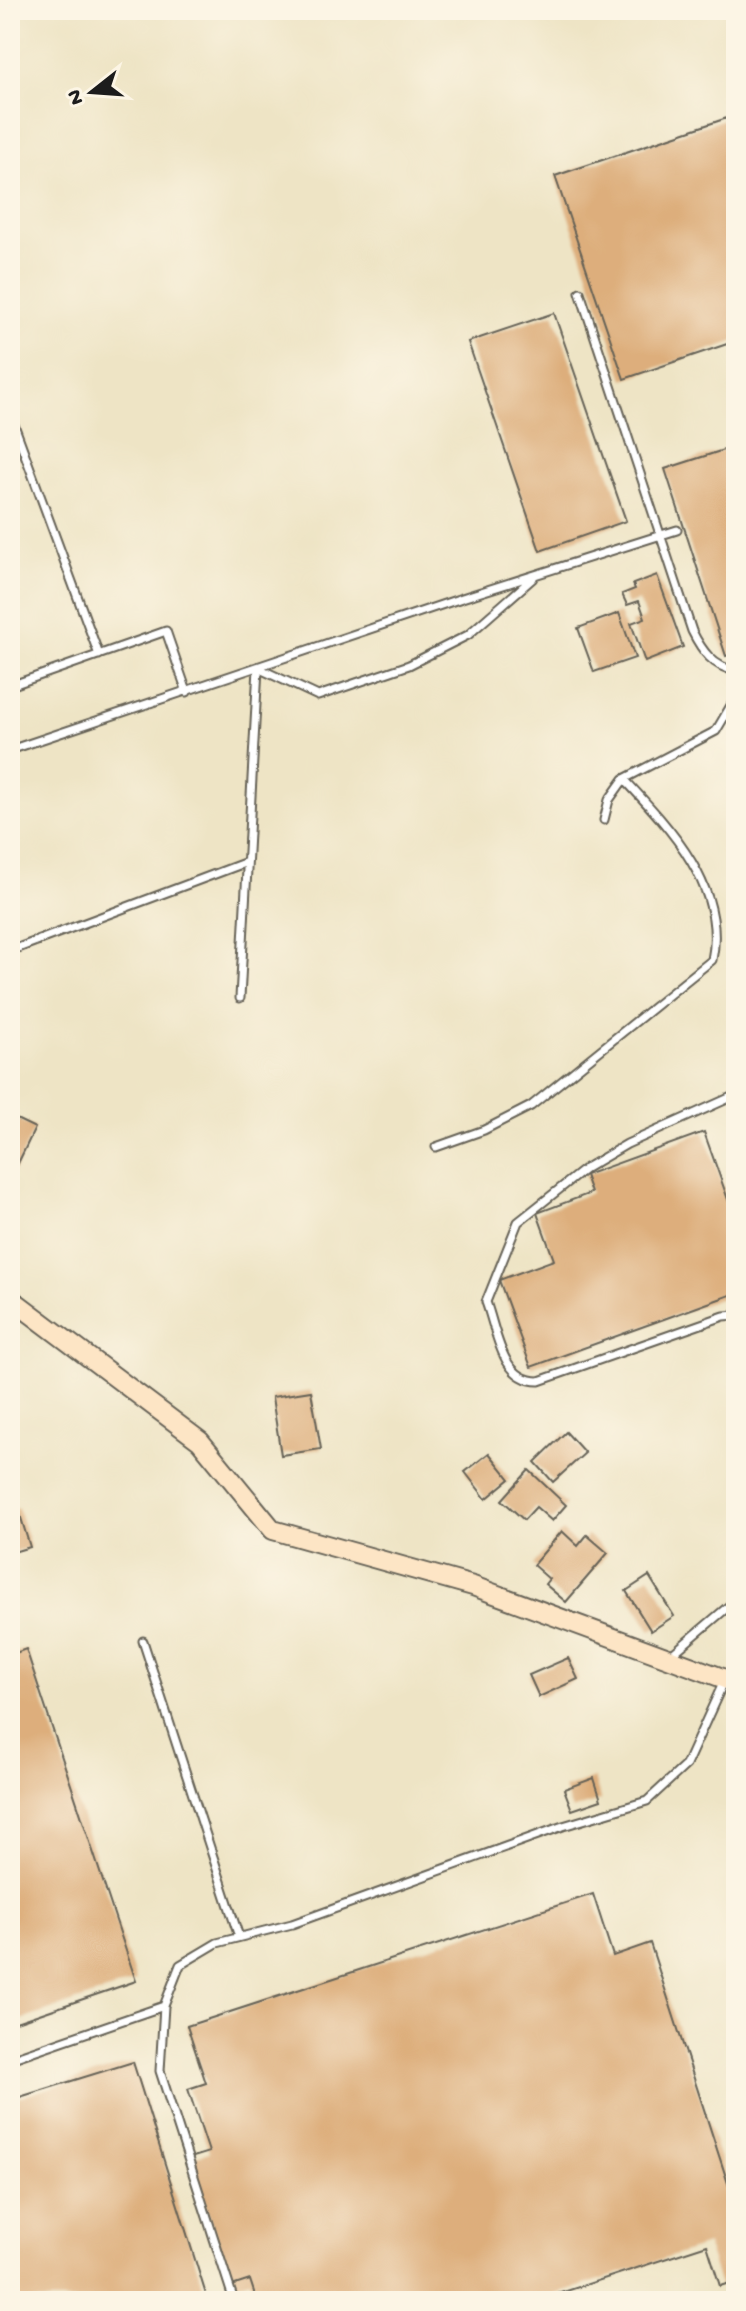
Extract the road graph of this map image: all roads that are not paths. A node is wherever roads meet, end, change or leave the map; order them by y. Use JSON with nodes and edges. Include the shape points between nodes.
{"nodes":[{"id":1,"x":580,"y":292,"type":"dead end"},
{"id":2,"x":10,"y":414,"type":"edge"},
{"id":3,"x":677,"y":530,"type":"dead end"},
{"id":4,"x":660,"y":535,"type":"junction"},
{"id":5,"x":537,"y":574,"type":"junction"},
{"id":6,"x":99,"y":655,"type":"junction"},
{"id":7,"x":258,"y":668,"type":"junction"},
{"id":8,"x":736,"y":671,"type":"edge"},
{"id":9,"x":10,"y":686,"type":"edge"},
{"id":10,"x":187,"y":692,"type":"junction"},
{"id":11,"x":736,"y":697,"type":"edge"},
{"id":12,"x":10,"y":750,"type":"edge"},
{"id":13,"x":624,"y":779,"type":"junction"},
{"id":14,"x":604,"y":820,"type":"dead end"},
{"id":15,"x":247,"y":862,"type":"junction"},
{"id":16,"x":10,"y":951,"type":"edge"},
{"id":17,"x":240,"y":998,"type":"dead end"},
{"id":18,"x":736,"y":1095,"type":"edge"},
{"id":19,"x":436,"y":1147,"type":"dead end"},
{"id":20,"x":10,"y":1298,"type":"edge"},
{"id":21,"x":736,"y":1315,"type":"edge"},
{"id":22,"x":736,"y":1600,"type":"edge"},
{"id":23,"x":143,"y":1641,"type":"dead end"},
{"id":24,"x":669,"y":1657,"type":"junction"},
{"id":25,"x":730,"y":1681,"type":"edge"},
{"id":26,"x":239,"y":1937,"type":"junction"},
{"id":27,"x":164,"y":2006,"type":"junction"},
{"id":28,"x":10,"y":2059,"type":"edge"},
{"id":29,"x":234,"y":2301,"type":"edge"}],
"edges":[{"from":1,"to":4,"type":"lane"},
{"from":2,"to":6,"type":"lane"},
{"from":3,"to":4,"type":"lane"},
{"from":4,"to":5,"type":"lane"},
{"from":4,"to":8,"type":"lane","via":[[700,647],[721,668]]},
{"from":5,"to":7,"type":"lane"},
{"from":5,"to":7,"type":"lane","via":[[468,635],[409,665],[318,696]]},
{"from":6,"to":9,"type":"lane"},
{"from":6,"to":10,"type":"lane","via":[[166,631]]},
{"from":7,"to":10,"type":"lane"},
{"from":7,"to":15,"type":"lane"},
{"from":10,"to":12,"type":"lane"},
{"from":11,"to":13,"type":"lane","via":[[716,731]]},
{"from":13,"to":14,"type":"lane","via":[[609,800]]},
{"from":13,"to":19,"type":"lane","via":[[679,839],[697,874],[718,932],[712,960],[531,1106]]},
{"from":15,"to":16,"type":"lane"},
{"from":15,"to":17,"type":"lane"},
{"from":18,"to":21,"type":"lane","via":[[627,1144],[586,1168],[518,1222],[486,1302],[510,1370],[526,1381]]},
{"from":20,"to":24,"type":"street","via":[[200,1441],[273,1530],[473,1586]]},
{"from":22,"to":24,"type":"lane"},
{"from":23,"to":26,"type":"lane"},
{"from":24,"to":25,"type":"street"},
{"from":25,"to":26,"type":"lane","via":[[686,1765],[647,1801],[292,1924]]},
{"from":26,"to":27,"type":"lane","via":[[217,1943],[180,1965]]},
{"from":27,"to":28,"type":"lane"},
{"from":27,"to":29,"type":"lane","via":[[160,2071]]}]}
